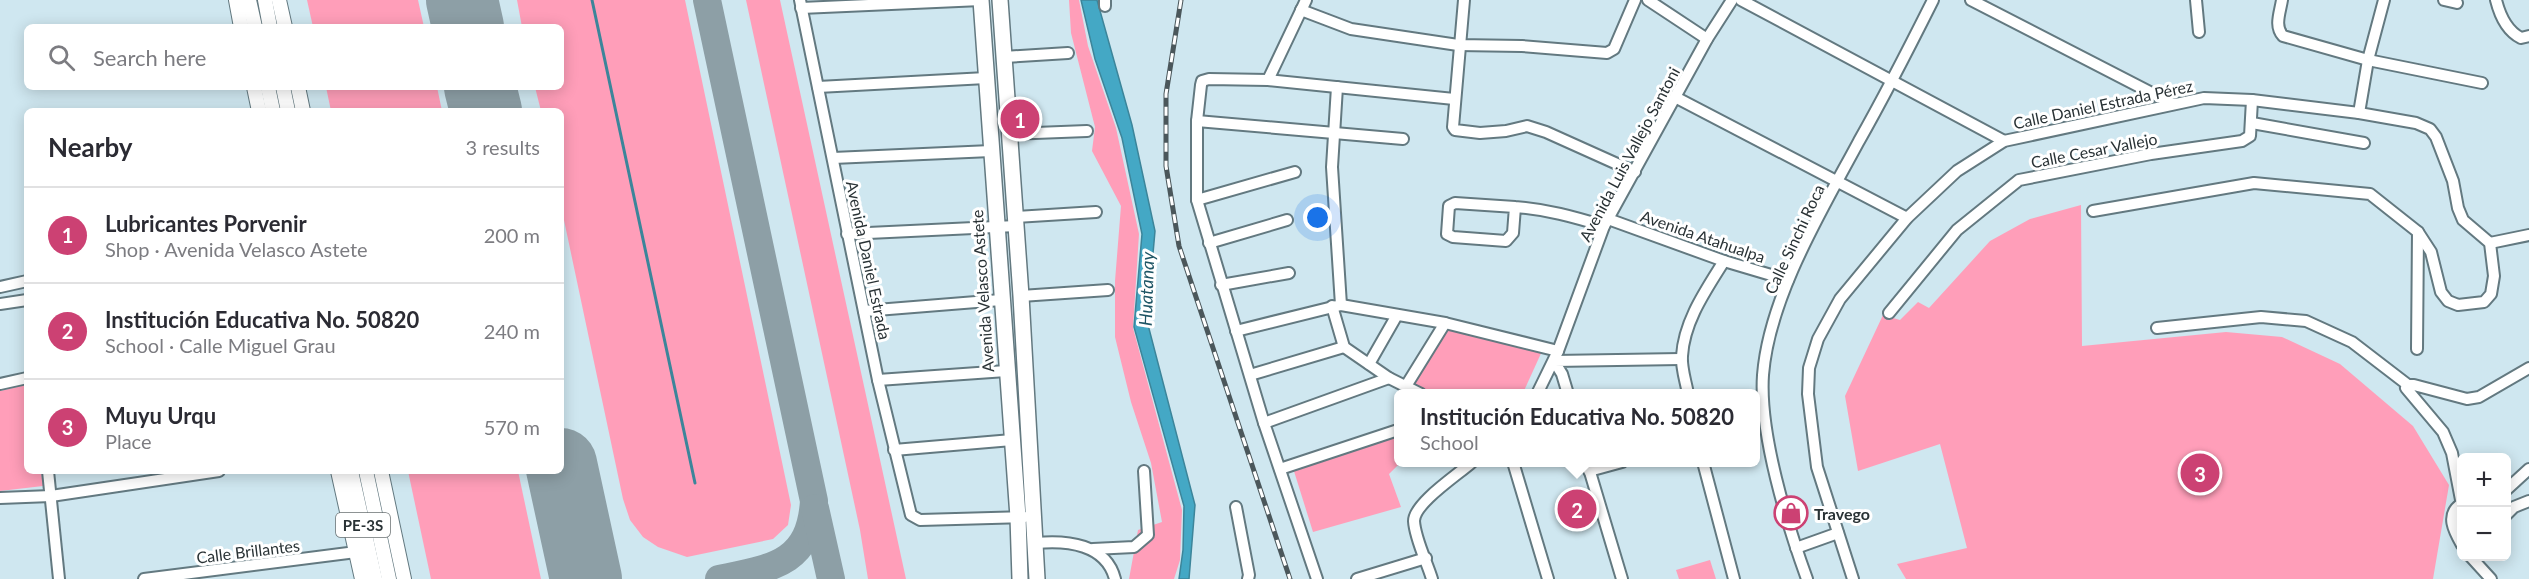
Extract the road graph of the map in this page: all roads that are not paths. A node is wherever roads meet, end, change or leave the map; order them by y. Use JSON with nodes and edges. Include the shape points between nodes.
{"nodes":[{"id":1,"x":236,"y":0,"type":"edge"},
{"id":2,"x":249,"y":0,"type":"edge"},
{"id":3,"x":265,"y":0,"type":"edge"},
{"id":4,"x":279,"y":0,"type":"edge"},
{"id":5,"x":981,"y":0,"type":"edge"},
{"id":6,"x":1000,"y":0,"type":"edge"},
{"id":7,"x":1464,"y":0,"type":"edge"},
{"id":8,"x":1635,"y":0,"type":"edge"},
{"id":9,"x":1648,"y":0,"type":"edge"},
{"id":10,"x":1732,"y":0,"type":"edge"},
{"id":11,"x":1741,"y":0,"type":"edge"},
{"id":12,"x":1933,"y":0,"type":"edge"},
{"id":13,"x":1971,"y":0,"type":"edge"},
{"id":14,"x":2196,"y":0,"type":"edge"},
{"id":15,"x":2282,"y":0,"type":"edge"},
{"id":16,"x":2384,"y":0,"type":"edge"},
{"id":17,"x":2444,"y":0,"type":"edge"},
{"id":18,"x":2496,"y":0,"type":"edge"},
{"id":19,"x":2457,"y":3,"type":"dead end"},
{"id":20,"x":800,"y":4,"type":"edge"},
{"id":21,"x":1303,"y":5,"type":"edge"},
{"id":22,"x":240,"y":24,"type":"edge"},
{"id":23,"x":254,"y":24,"type":"edge"},
{"id":24,"x":269,"y":24,"type":"edge"},
{"id":25,"x":284,"y":24,"type":"edge"},
{"id":26,"x":2199,"y":32,"type":"dead end"},
{"id":27,"x":2529,"y":36,"type":"edge"},
{"id":28,"x":1707,"y":39,"type":"junction"},
{"id":29,"x":1458,"y":45,"type":"junction"},
{"id":30,"x":1068,"y":53,"type":"dead end"},
{"id":31,"x":1004,"y":57,"type":"junction"},
{"id":32,"x":2368,"y":60,"type":"junction"},
{"id":33,"x":986,"y":78,"type":"junction"},
{"id":34,"x":1269,"y":80,"type":"junction"},
{"id":35,"x":1893,"y":81,"type":"junction"},
{"id":36,"x":2482,"y":83,"type":"dead end"},
{"id":37,"x":818,"y":87,"type":"junction"},
{"id":38,"x":1337,"y":87,"type":"junction"},
{"id":39,"x":255,"y":90,"type":"edge"},
{"id":40,"x":269,"y":90,"type":"edge"},
{"id":41,"x":284,"y":90,"type":"edge"},
{"id":42,"x":299,"y":90,"type":"edge"},
{"id":43,"x":1675,"y":97,"type":"junction"},
{"id":44,"x":1454,"y":99,"type":"junction"},
{"id":45,"x":2252,"y":100,"type":"junction"},
{"id":46,"x":2173,"y":104,"type":"junction"},
{"id":47,"x":258,"y":108,"type":"edge"},
{"id":48,"x":272,"y":108,"type":"edge"},
{"id":49,"x":287,"y":108,"type":"edge"},
{"id":50,"x":302,"y":108,"type":"edge"},
{"id":51,"x":2359,"y":113,"type":"junction"},
{"id":52,"x":1197,"y":121,"type":"junction"},
{"id":53,"x":2252,"y":123,"type":"junction"},
{"id":54,"x":1087,"y":131,"type":"dead end"},
{"id":55,"x":1334,"y":133,"type":"junction"},
{"id":56,"x":1010,"y":134,"type":"junction"},
{"id":57,"x":1403,"y":139,"type":"dead end"},
{"id":58,"x":2004,"y":141,"type":"junction"},
{"id":59,"x":2364,"y":143,"type":"dead end"},
{"id":60,"x":991,"y":151,"type":"junction"},
{"id":61,"x":833,"y":158,"type":"junction"},
{"id":62,"x":1294,"y":172,"type":"dead end"},
{"id":63,"x":1635,"y":172,"type":"junction"},
{"id":64,"x":1837,"y":183,"type":"junction"},
{"id":65,"x":1197,"y":200,"type":"junction"},
{"id":66,"x":1515,"y":207,"type":"junction"},
{"id":67,"x":2093,"y":211,"type":"dead end"},
{"id":68,"x":1096,"y":212,"type":"dead end"},
{"id":69,"x":1907,"y":218,"type":"junction"},
{"id":70,"x":1287,"y":220,"type":"dead end"},
{"id":71,"x":1016,"y":222,"type":"junction"},
{"id":72,"x":1606,"y":222,"type":"junction"},
{"id":73,"x":996,"y":227,"type":"junction"},
{"id":74,"x":2418,"y":232,"type":"junction"},
{"id":75,"x":847,"y":234,"type":"junction"},
{"id":76,"x":2529,"y":236,"type":"edge"},
{"id":77,"x":1209,"y":243,"type":"junction"},
{"id":78,"x":2490,"y":243,"type":"junction"},
{"id":79,"x":1724,"y":261,"type":"junction"},
{"id":80,"x":1289,"y":273,"type":"dead end"},
{"id":81,"x":1788,"y":280,"type":"junction"},
{"id":82,"x":24,"y":282,"type":"edge"},
{"id":83,"x":1221,"y":285,"type":"junction"},
{"id":84,"x":0,"y":287,"type":"edge"},
{"id":85,"x":1108,"y":290,"type":"dead end"},
{"id":86,"x":1021,"y":296,"type":"junction"},
{"id":87,"x":24,"y":300,"type":"edge"},
{"id":88,"x":1001,"y":300,"type":"junction"},
{"id":89,"x":0,"y":304,"type":"edge"},
{"id":90,"x":1336,"y":306,"type":"junction"},
{"id":91,"x":864,"y":310,"type":"junction"},
{"id":92,"x":1889,"y":313,"type":"dead end"},
{"id":93,"x":1397,"y":315,"type":"junction"},
{"id":94,"x":1445,"y":323,"type":"junction"},
{"id":95,"x":2157,"y":328,"type":"dead end"},
{"id":96,"x":1236,"y":332,"type":"junction"},
{"id":97,"x":1344,"y":347,"type":"junction"},
{"id":98,"x":2417,"y":349,"type":"dead end"},
{"id":99,"x":1556,"y":356,"type":"junction"},
{"id":100,"x":1681,"y":358,"type":"junction"},
{"id":101,"x":1369,"y":364,"type":"junction"},
{"id":102,"x":2529,"y":368,"type":"edge"},
{"id":103,"x":1006,"y":371,"type":"junction"},
{"id":104,"x":1250,"y":375,"type":"junction"},
{"id":105,"x":1389,"y":378,"type":"junction"},
{"id":106,"x":24,"y":379,"type":"edge"},
{"id":107,"x":878,"y":380,"type":"junction"},
{"id":108,"x":0,"y":384,"type":"edge"},
{"id":109,"x":2408,"y":385,"type":"junction"},
{"id":110,"x":1406,"y":386,"type":"junction"},
{"id":111,"x":1412,"y":389,"type":"edge"},
{"id":112,"x":1539,"y":389,"type":"edge"},
{"id":113,"x":1567,"y":389,"type":"edge"},
{"id":114,"x":1687,"y":389,"type":"edge"},
{"id":115,"x":1264,"y":423,"type":"junction"},
{"id":116,"x":1394,"y":431,"type":"edge"},
{"id":117,"x":1012,"y":440,"type":"junction"},
{"id":118,"x":894,"y":450,"type":"junction"},
{"id":119,"x":1466,"y":467,"type":"edge"},
{"id":120,"x":1514,"y":467,"type":"edge"},
{"id":121,"x":1588,"y":467,"type":"edge"},
{"id":122,"x":1704,"y":467,"type":"edge"},
{"id":123,"x":1280,"y":469,"type":"junction"},
{"id":124,"x":2529,"y":469,"type":"edge"},
{"id":125,"x":1144,"y":471,"type":"dead end"},
{"id":126,"x":48,"y":474,"type":"edge"},
{"id":127,"x":186,"y":474,"type":"edge"},
{"id":128,"x":339,"y":474,"type":"edge"},
{"id":129,"x":352,"y":474,"type":"edge"},
{"id":130,"x":367,"y":474,"type":"edge"},
{"id":131,"x":382,"y":474,"type":"edge"},
{"id":132,"x":2457,"y":482,"type":"edge"},
{"id":133,"x":2511,"y":485,"type":"edge"},
{"id":134,"x":51,"y":496,"type":"junction"},
{"id":135,"x":0,"y":498,"type":"edge"},
{"id":136,"x":2529,"y":501,"type":"edge"},
{"id":137,"x":1236,"y":507,"type":"dead end"},
{"id":138,"x":2457,"y":508,"type":"edge"},
{"id":139,"x":2511,"y":510,"type":"edge"},
{"id":140,"x":1035,"y":517,"type":"junction"},
{"id":141,"x":1018,"y":518,"type":"junction"},
{"id":142,"x":1838,"y":533,"type":"junction"},
{"id":143,"x":2457,"y":536,"type":"edge"},
{"id":144,"x":1036,"y":543,"type":"junction"},
{"id":145,"x":1796,"y":548,"type":"junction"},
{"id":146,"x":1094,"y":549,"type":"junction"},
{"id":147,"x":356,"y":552,"type":"junction"},
{"id":148,"x":1426,"y":558,"type":"junction"},
{"id":149,"x":2475,"y":561,"type":"edge"},
{"id":150,"x":1249,"y":578,"type":"edge"},
{"id":151,"x":58,"y":579,"type":"edge"},
{"id":152,"x":144,"y":579,"type":"edge"},
{"id":153,"x":362,"y":579,"type":"edge"},
{"id":154,"x":375,"y":579,"type":"edge"},
{"id":155,"x":389,"y":579,"type":"edge"},
{"id":156,"x":404,"y":579,"type":"edge"},
{"id":157,"x":1020,"y":579,"type":"edge"},
{"id":158,"x":1037,"y":579,"type":"edge"},
{"id":159,"x":1115,"y":579,"type":"edge"},
{"id":160,"x":1317,"y":579,"type":"edge"},
{"id":161,"x":1357,"y":579,"type":"edge"},
{"id":162,"x":1432,"y":579,"type":"edge"},
{"id":163,"x":1548,"y":579,"type":"edge"},
{"id":164,"x":1622,"y":579,"type":"edge"},
{"id":165,"x":1734,"y":579,"type":"edge"},
{"id":166,"x":1807,"y":579,"type":"edge"},
{"id":167,"x":1853,"y":579,"type":"edge"},
{"id":168,"x":2491,"y":579,"type":"edge"}],
"edges":[{"from":1,"to":22,"type":"main road"},
{"from":2,"to":23,"type":"main road"},
{"from":3,"to":24,"type":"main road"},
{"from":4,"to":25,"type":"main road"},
{"from":5,"to":20,"type":"street"},
{"from":5,"to":33,"type":"highway","name":"Avenida Velasco Astete"},
{"from":6,"to":31,"type":"highway"},
{"from":7,"to":29,"type":"street"},
{"from":8,"to":29,"type":"street","via":[[1614,49],[1607,53]]},
{"from":9,"to":28,"type":"street"},
{"from":10,"to":28,"type":"street","name":"Avenida Luis Vallejo Santoni"},
{"from":11,"to":35,"type":"street"},
{"from":12,"to":35,"type":"street","name":"Calle Sinchi Roca"},
{"from":13,"to":46,"type":"street"},
{"from":14,"to":26,"type":"street"},
{"from":15,"to":32,"type":"street","via":[[2278,31],[2283,36]]},
{"from":16,"to":32,"type":"street"},
{"from":17,"to":19,"type":"street"},
{"from":18,"to":27,"type":"street","via":[[2513,34]]},
{"from":20,"to":37,"type":"street","name":"Avenida Daniel Estrada"},
{"from":21,"to":29,"type":"street","via":[[1351,29]]},
{"from":21,"to":34,"type":"street"},
{"from":28,"to":43,"type":"street","name":"Avenida Luis Vallejo Santoni"},
{"from":29,"to":44,"type":"street"},
{"from":30,"to":31,"type":"street"},
{"from":31,"to":56,"type":"highway"},
{"from":32,"to":36,"type":"street"},
{"from":32,"to":51,"type":"street"},
{"from":33,"to":37,"type":"street"},
{"from":33,"to":60,"type":"highway","name":"Avenida Velasco Astete"},
{"from":34,"to":38,"type":"street"},
{"from":34,"to":52,"type":"street","via":[[1205,79]]},
{"from":35,"to":58,"type":"street"},
{"from":35,"to":64,"type":"street","name":"Calle Sinchi Roca"},
{"from":37,"to":61,"type":"street","name":"Avenida Daniel Estrada"},
{"from":38,"to":44,"type":"street"},
{"from":38,"to":55,"type":"street"},
{"from":39,"to":47,"type":"main road"},
{"from":40,"to":48,"type":"main road"},
{"from":41,"to":49,"type":"main road"},
{"from":42,"to":50,"type":"main road"},
{"from":43,"to":63,"type":"street","name":"Avenida Luis Vallejo Santoni"},
{"from":43,"to":64,"type":"street"},
{"from":44,"to":63,"type":"street","via":[[1455,130],[1480,133],[1527,126]]},
{"from":45,"to":46,"type":"street","name":"Calle Daniel Estrada Pérez","via":[[2204,98]]},
{"from":45,"to":51,"type":"street","name":"Calle Daniel Estrada Pérez"},
{"from":45,"to":53,"type":"street"},
{"from":46,"to":58,"type":"street","name":"Calle Daniel Estrada Pérez"},
{"from":51,"to":78,"type":"street","name":"Calle Daniel Estrada Pérez","via":[[2430,129],[2453,181],[2463,220]]},
{"from":52,"to":55,"type":"street"},
{"from":52,"to":65,"type":"street"},
{"from":53,"to":59,"type":"street"},
{"from":53,"to":92,"type":"street","name":"Calle Cesar Vallejo","via":[[2250,136],[2242,141],[2019,180],[1957,230]]},
{"from":54,"to":56,"type":"street"},
{"from":55,"to":57,"type":"street"},
{"from":55,"to":90,"type":"street"},
{"from":56,"to":71,"type":"highway"},
{"from":58,"to":69,"type":"street","name":"Calle Daniel Estrada Pérez","via":[[1956,171]]},
{"from":60,"to":61,"type":"street"},
{"from":60,"to":73,"type":"highway","name":"Avenida Velasco Astete"},
{"from":61,"to":75,"type":"street","name":"Avenida Daniel Estrada"},
{"from":62,"to":65,"type":"street"},
{"from":63,"to":72,"type":"street","name":"Avenida Luis Vallejo Santoni"},
{"from":64,"to":69,"type":"street"},
{"from":64,"to":81,"type":"street","name":"Calle Sinchi Roca"},
{"from":65,"to":77,"type":"street"},
{"from":66,"to":66,"type":"street","name":"Avenida Atahualpa","via":[[1514,233],[1506,241],[1447,234],[1452,203]]},
{"from":66,"to":72,"type":"street","name":"Avenida Atahualpa"},
{"from":67,"to":74,"type":"street","via":[[2254,183],[2370,194]]},
{"from":68,"to":71,"type":"street"},
{"from":69,"to":142,"type":"street","name":"Calle Daniel Estrada Pérez","via":[[1840,299],[1818,339],[1809,368],[1808,394],[1817,466]]},
{"from":70,"to":77,"type":"street"},
{"from":71,"to":73,"type":"street"},
{"from":71,"to":86,"type":"highway"},
{"from":72,"to":79,"type":"street","name":"Avenida Atahualpa"},
{"from":72,"to":99,"type":"street","name":"Avenida Luis Vallejo Santoni"},
{"from":73,"to":75,"type":"street"},
{"from":73,"to":88,"type":"highway","name":"Avenida Velasco Astete"},
{"from":74,"to":78,"type":"street","via":[[2431,252],[2441,292],[2458,305],[2484,302],[2492,294]]},
{"from":74,"to":98,"type":"street"},
{"from":75,"to":91,"type":"street","name":"Avenida Daniel Estrada"},
{"from":76,"to":78,"type":"street"},
{"from":77,"to":83,"type":"street"},
{"from":79,"to":81,"type":"street","name":"Avenida Atahualpa"},
{"from":79,"to":100,"type":"street","via":[[1685,335]]},
{"from":80,"to":83,"type":"street"},
{"from":81,"to":145,"type":"street","name":"Calle Sinchi Roca","via":[[1768,340],[1763,377],[1767,430]]},
{"from":82,"to":84,"type":"street"},
{"from":83,"to":96,"type":"street"},
{"from":85,"to":86,"type":"street"},
{"from":86,"to":140,"type":"highway"},
{"from":87,"to":89,"type":"street"},
{"from":88,"to":91,"type":"street"},
{"from":88,"to":103,"type":"highway","name":"Avenida Velasco Astete"},
{"from":90,"to":93,"type":"street"},
{"from":90,"to":96,"type":"street"},
{"from":90,"to":97,"type":"street"},
{"from":91,"to":107,"type":"street","name":"Avenida Daniel Estrada"},
{"from":93,"to":94,"type":"street"},
{"from":93,"to":101,"type":"street"},
{"from":94,"to":99,"type":"street"},
{"from":94,"to":110,"type":"street"},
{"from":95,"to":109,"type":"street","via":[[2261,317],[2306,321],[2352,342]]},
{"from":96,"to":104,"type":"street"},
{"from":97,"to":101,"type":"street"},
{"from":97,"to":104,"type":"street"},
{"from":99,"to":100,"type":"street"},
{"from":99,"to":112,"type":"street","name":"Avenida Luis Vallejo Santoni"},
{"from":99,"to":113,"type":"street"},
{"from":100,"to":114,"type":"street"},
{"from":101,"to":105,"type":"street"},
{"from":102,"to":109,"type":"street","via":[[2479,397],[2467,399]]},
{"from":103,"to":107,"type":"street"},
{"from":103,"to":117,"type":"highway","name":"Avenida Velasco Astete"},
{"from":104,"to":115,"type":"street"},
{"from":105,"to":110,"type":"street"},
{"from":105,"to":115,"type":"street"},
{"from":106,"to":108,"type":"street"},
{"from":107,"to":118,"type":"street","name":"Avenida Daniel Estrada"},
{"from":109,"to":132,"type":"street","via":[[2407,393],[2443,432]]},
{"from":110,"to":111,"type":"street"},
{"from":115,"to":123,"type":"street"},
{"from":116,"to":123,"type":"street"},
{"from":117,"to":118,"type":"street"},
{"from":117,"to":141,"type":"highway","name":"Avenida Velasco Astete"},
{"from":118,"to":141,"type":"street","name":"Avenida Daniel Estrada","via":[[911,515],[921,520]]},
{"from":119,"to":148,"type":"street","via":[[1415,515],[1415,528]]},
{"from":120,"to":163,"type":"street"},
{"from":121,"to":164,"type":"street"},
{"from":122,"to":165,"type":"street"},
{"from":123,"to":160,"type":"street"},
{"from":124,"to":133,"type":"street"},
{"from":125,"to":146,"type":"street","via":[[1148,535],[1134,547]]},
{"from":126,"to":134,"type":"street"},
{"from":127,"to":134,"type":"street"},
{"from":128,"to":147,"type":"main road","number":"PE-3S"},
{"from":129,"to":154,"type":"main road","number":"PE-3S"},
{"from":130,"to":155,"type":"main road","number":"PE-3S"},
{"from":131,"to":156,"type":"main road","number":"PE-3S"},
{"from":134,"to":135,"type":"street"},
{"from":134,"to":151,"type":"street"},
{"from":136,"to":139,"type":"street"},
{"from":137,"to":150,"type":"street"},
{"from":138,"to":143,"type":"street","via":[[2452,520]]},
{"from":140,"to":141,"type":"street"},
{"from":140,"to":144,"type":"highway"},
{"from":141,"to":157,"type":"highway","name":"Avenida Velasco Astete"},
{"from":142,"to":145,"type":"street"},
{"from":142,"to":167,"type":"street","name":"Calle Daniel Estrada Pérez"},
{"from":144,"to":146,"type":"street","via":[[1076,543]]},
{"from":144,"to":158,"type":"highway"},
{"from":145,"to":166,"type":"street","name":"Calle Sinchi Roca"},
{"from":146,"to":159,"type":"street","via":[[1107,561]]},
{"from":147,"to":152,"type":"street","name":"Calle Brillantes"},
{"from":147,"to":153,"type":"main road","number":"PE-3S"},
{"from":148,"to":161,"type":"street"},
{"from":148,"to":162,"type":"street"},
{"from":149,"to":168,"type":"street"}]}
